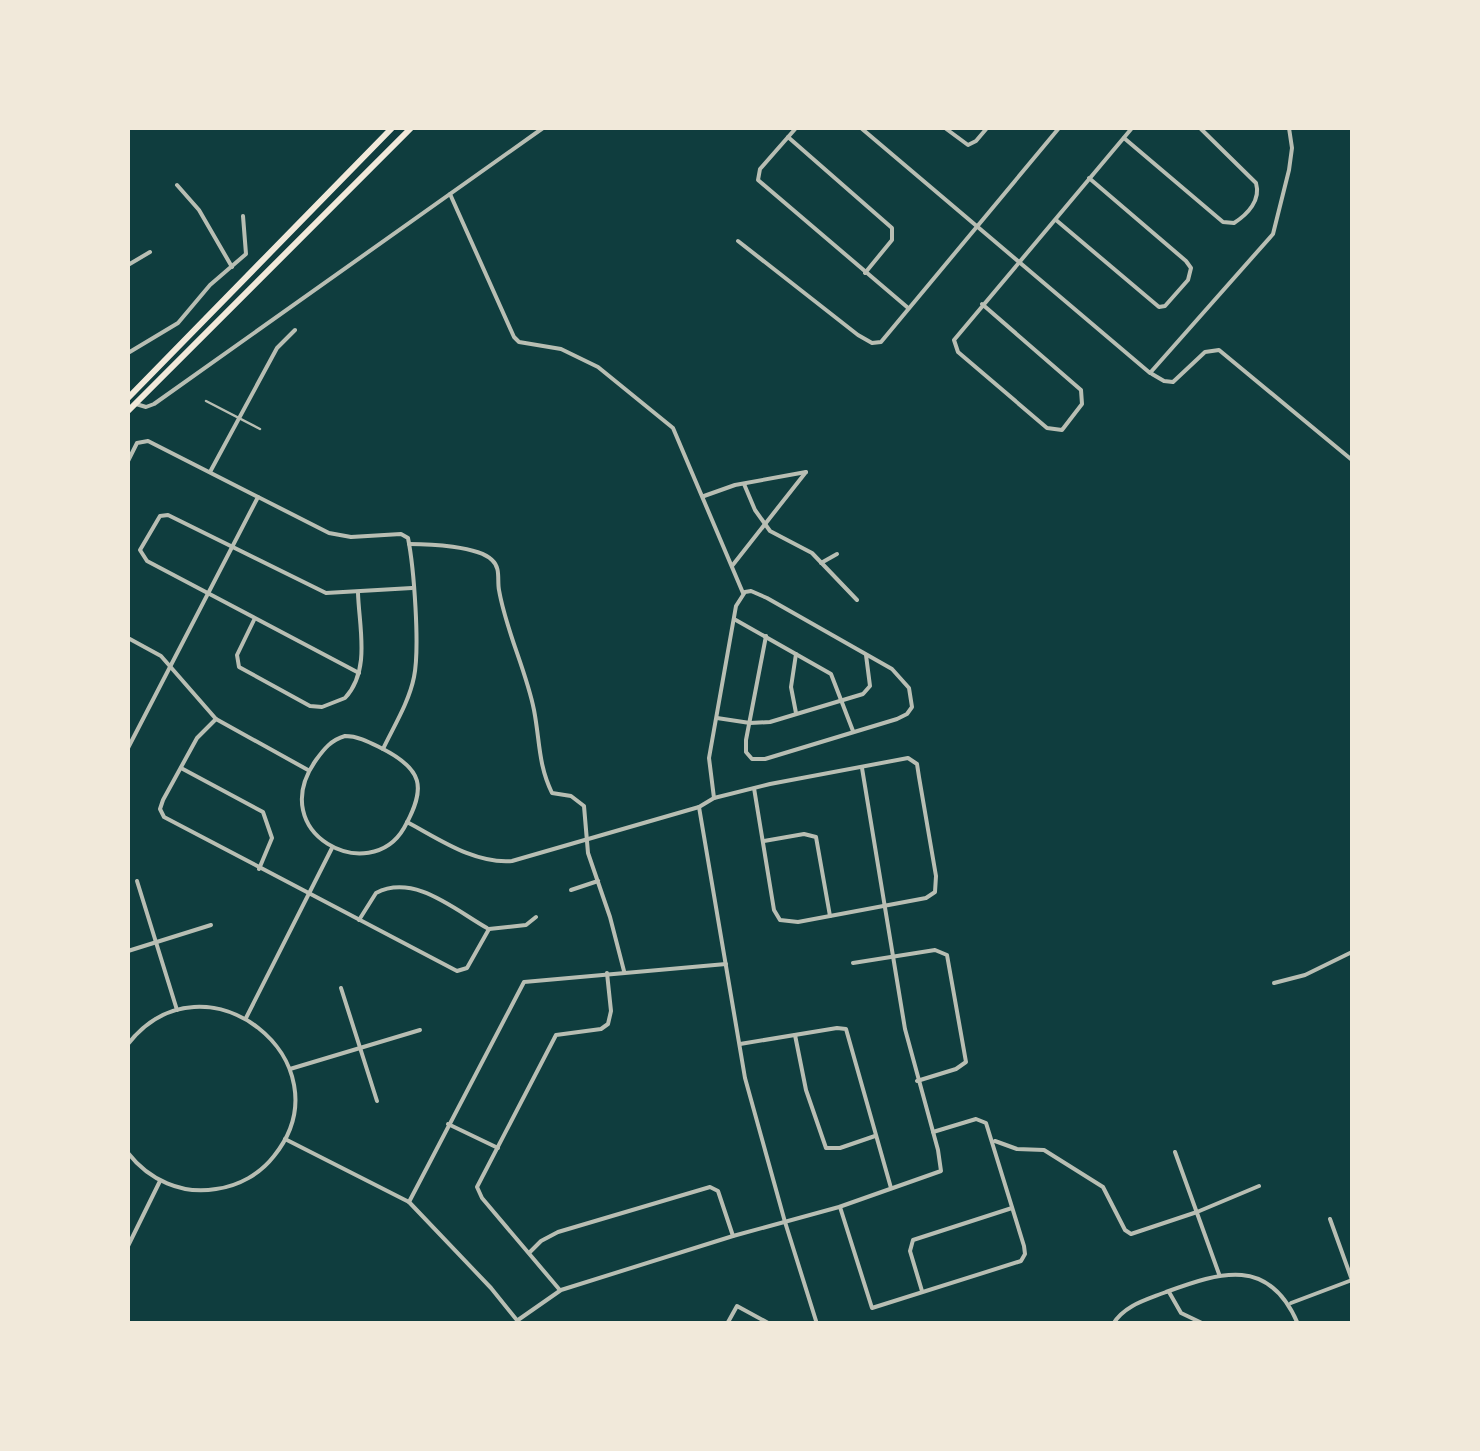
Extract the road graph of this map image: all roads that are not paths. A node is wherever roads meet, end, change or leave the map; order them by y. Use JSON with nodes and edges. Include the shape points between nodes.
{"nodes":[{"id":1,"x":392,"y":128,"type":"edge"},
{"id":2,"x":411,"y":128,"type":"edge"},
{"id":3,"x":543,"y":128,"type":"edge"},
{"id":4,"x":796,"y":128,"type":"edge"},
{"id":5,"x":861,"y":128,"type":"edge"},
{"id":6,"x":944,"y":128,"type":"edge"},
{"id":7,"x":988,"y":128,"type":"edge"},
{"id":8,"x":1060,"y":128,"type":"edge"},
{"id":9,"x":1132,"y":128,"type":"edge"},
{"id":10,"x":1200,"y":128,"type":"edge"},
{"id":11,"x":1289,"y":128,"type":"edge"},
{"id":12,"x":788,"y":137,"type":"junction"},
{"id":13,"x":1124,"y":137,"type":"junction"},
{"id":14,"x":1089,"y":178,"type":"junction"},
{"id":15,"x":178,"y":186,"type":"dead end"},
{"id":16,"x":450,"y":194,"type":"junction"},
{"id":17,"x":243,"y":216,"type":"dead end"},
{"id":18,"x":1054,"y":219,"type":"junction"},
{"id":19,"x":976,"y":226,"type":"junction"},
{"id":20,"x":738,"y":241,"type":"dead end"},
{"id":21,"x":150,"y":252,"type":"dead end"},
{"id":22,"x":1018,"y":261,"type":"junction"},
{"id":23,"x":128,"y":262,"type":"edge"},
{"id":24,"x":232,"y":268,"type":"junction"},
{"id":25,"x":865,"y":273,"type":"junction"},
{"id":26,"x":982,"y":304,"type":"junction"},
{"id":27,"x":907,"y":307,"type":"junction"},
{"id":28,"x":295,"y":330,"type":"dead end"},
{"id":29,"x":128,"y":353,"type":"edge"},
{"id":30,"x":1150,"y":373,"type":"junction"},
{"id":31,"x":128,"y":398,"type":"edge"},
{"id":32,"x":206,"y":401,"type":"dead end"},
{"id":33,"x":136,"y":404,"type":"junction"},
{"id":34,"x":128,"y":411,"type":"edge"},
{"id":35,"x":239,"y":418,"type":"junction"},
{"id":36,"x":260,"y":429,"type":"dead end"},
{"id":37,"x":1352,"y":460,"type":"edge"},
{"id":38,"x":128,"y":461,"type":"edge"},
{"id":39,"x":210,"y":472,"type":"junction"},
{"id":40,"x":744,"y":484,"type":"junction"},
{"id":41,"x":704,"y":496,"type":"junction"},
{"id":42,"x":258,"y":497,"type":"junction"},
{"id":43,"x":765,"y":526,"type":"junction"},
{"id":44,"x":409,"y":544,"type":"junction"},
{"id":45,"x":232,"y":547,"type":"junction"},
{"id":46,"x":837,"y":554,"type":"dead end"},
{"id":47,"x":821,"y":564,"type":"junction"},
{"id":48,"x":732,"y":566,"type":"junction"},
{"id":49,"x":412,"y":588,"type":"junction"},
{"id":50,"x":743,"y":592,"type":"junction"},
{"id":51,"x":358,"y":593,"type":"junction"},
{"id":52,"x":208,"y":594,"type":"junction"},
{"id":53,"x":857,"y":600,"type":"dead end"},
{"id":54,"x":734,"y":619,"type":"junction"},
{"id":55,"x":254,"y":620,"type":"junction"},
{"id":56,"x":766,"y":636,"type":"junction"},
{"id":57,"x":128,"y":638,"type":"edge"},
{"id":58,"x":796,"y":654,"type":"junction"},
{"id":59,"x":866,"y":656,"type":"junction"},
{"id":60,"x":171,"y":666,"type":"junction"},
{"id":61,"x":359,"y":673,"type":"junction"},
{"id":62,"x":842,"y":701,"type":"junction"},
{"id":63,"x":796,"y":713,"type":"junction"},
{"id":64,"x":717,"y":718,"type":"junction"},
{"id":65,"x":216,"y":719,"type":"junction"},
{"id":66,"x":750,"y":723,"type":"junction"},
{"id":67,"x":853,"y":731,"type":"junction"},
{"id":68,"x":128,"y":748,"type":"edge"},
{"id":69,"x":383,"y":749,"type":"junction"},
{"id":70,"x":182,"y":768,"type":"junction"},
{"id":71,"x":862,"y":768,"type":"junction"},
{"id":72,"x":308,"y":770,"type":"junction"},
{"id":73,"x":754,"y":788,"type":"junction"},
{"id":74,"x":714,"y":798,"type":"junction"},
{"id":75,"x":698,"y":807,"type":"junction"},
{"id":76,"x":407,"y":822,"type":"junction"},
{"id":77,"x":588,"y":838,"type":"junction"},
{"id":78,"x":764,"y":841,"type":"junction"},
{"id":79,"x":332,"y":846,"type":"junction"},
{"id":80,"x":258,"y":869,"type":"junction"},
{"id":81,"x":137,"y":881,"type":"dead end"},
{"id":82,"x":598,"y":881,"type":"junction"},
{"id":83,"x":570,"y":890,"type":"dead end"},
{"id":84,"x":309,"y":896,"type":"junction"},
{"id":85,"x":884,"y":904,"type":"junction"},
{"id":86,"x":830,"y":916,"type":"junction"},
{"id":87,"x":536,"y":917,"type":"dead end"},
{"id":88,"x":358,"y":920,"type":"junction"},
{"id":89,"x":212,"y":925,"type":"dead end"},
{"id":90,"x":488,"y":929,"type":"junction"},
{"id":91,"x":156,"y":942,"type":"junction"},
{"id":92,"x":128,"y":950,"type":"edge"},
{"id":93,"x":1352,"y":952,"type":"edge"},
{"id":94,"x":893,"y":956,"type":"junction"},
{"id":95,"x":853,"y":963,"type":"dead end"},
{"id":96,"x":726,"y":964,"type":"junction"},
{"id":97,"x":624,"y":971,"type":"junction"},
{"id":98,"x":607,"y":973,"type":"junction"},
{"id":99,"x":1274,"y":983,"type":"dead end"},
{"id":100,"x":342,"y":988,"type":"dead end"},
{"id":101,"x":177,"y":1010,"type":"junction"},
{"id":102,"x":246,"y":1018,"type":"junction"},
{"id":103,"x":420,"y":1030,"type":"dead end"},
{"id":104,"x":795,"y":1036,"type":"junction"},
{"id":105,"x":128,"y":1044,"type":"edge"},
{"id":106,"x":740,"y":1044,"type":"junction"},
{"id":107,"x":360,"y":1047,"type":"junction"},
{"id":108,"x":290,"y":1069,"type":"junction"},
{"id":109,"x":917,"y":1081,"type":"junction"},
{"id":110,"x":377,"y":1101,"type":"dead end"},
{"id":111,"x":448,"y":1124,"type":"junction"},
{"id":112,"x":933,"y":1132,"type":"junction"},
{"id":113,"x":875,"y":1136,"type":"junction"},
{"id":114,"x":285,"y":1139,"type":"junction"},
{"id":115,"x":992,"y":1141,"type":"junction"},
{"id":116,"x":498,"y":1148,"type":"junction"},
{"id":117,"x":1175,"y":1152,"type":"dead end"},
{"id":118,"x":128,"y":1153,"type":"edge"},
{"id":119,"x":160,"y":1181,"type":"junction"},
{"id":120,"x":1259,"y":1186,"type":"dead end"},
{"id":121,"x":890,"y":1188,"type":"junction"},
{"id":122,"x":409,"y":1202,"type":"junction"},
{"id":123,"x":840,"y":1207,"type":"junction"},
{"id":124,"x":1012,"y":1208,"type":"junction"},
{"id":125,"x":1197,"y":1212,"type":"junction"},
{"id":126,"x":1330,"y":1219,"type":"dead end"},
{"id":127,"x":785,"y":1222,"type":"junction"},
{"id":128,"x":733,"y":1236,"type":"junction"},
{"id":129,"x":128,"y":1246,"type":"edge"},
{"id":130,"x":530,"y":1252,"type":"junction"},
{"id":131,"x":1219,"y":1274,"type":"junction"},
{"id":132,"x":1352,"y":1280,"type":"edge"},
{"id":133,"x":560,"y":1290,"type":"junction"},
{"id":134,"x":922,"y":1291,"type":"junction"},
{"id":135,"x":1168,"y":1291,"type":"junction"},
{"id":136,"x":1290,"y":1304,"type":"junction"},
{"id":137,"x":519,"y":1322,"type":"edge"},
{"id":138,"x":727,"y":1324,"type":"edge"},
{"id":139,"x":770,"y":1324,"type":"edge"},
{"id":140,"x":818,"y":1324,"type":"edge"},
{"id":141,"x":1114,"y":1324,"type":"edge"},
{"id":142,"x":1204,"y":1324,"type":"edge"},
{"id":143,"x":1298,"y":1324,"type":"edge"}],
"edges":[{"from":1,"to":31,"type":"main road"},
{"from":2,"to":33,"type":"main road"},
{"from":3,"to":16,"type":"street"},
{"from":4,"to":12,"type":"street"},
{"from":5,"to":19,"type":"street"},
{"from":6,"to":7,"type":"street","via":[[970,145]]},
{"from":8,"to":19,"type":"street"},
{"from":9,"to":13,"type":"street"},
{"from":10,"to":13,"type":"street","via":[[1256,183],[1255,202],[1234,223],[1223,222]]},
{"from":11,"to":30,"type":"street","via":[[1289,170],[1273,234]]},
{"from":12,"to":25,"type":"street","via":[[892,228],[892,240]]},
{"from":12,"to":25,"type":"street","via":[[758,180]]},
{"from":13,"to":14,"type":"street"},
{"from":14,"to":18,"type":"street"},
{"from":14,"to":18,"type":"street","via":[[1188,264],[1188,280],[1172,300],[1156,306]]},
{"from":15,"to":24,"type":"street"},
{"from":16,"to":33,"type":"street","via":[[154,404]]},
{"from":16,"to":41,"type":"street","via":[[514,337],[598,366],[665,419]]},
{"from":17,"to":24,"type":"street","via":[[248,250]]},
{"from":18,"to":22,"type":"street"},
{"from":19,"to":22,"type":"street"},
{"from":19,"to":27,"type":"street"},
{"from":20,"to":27,"type":"street","via":[[872,343],[881,342]]},
{"from":21,"to":23,"type":"street"},
{"from":22,"to":26,"type":"street"},
{"from":22,"to":30,"type":"street"},
{"from":24,"to":29,"type":"street","via":[[178,323]]},
{"from":25,"to":27,"type":"street"},
{"from":26,"to":26,"type":"street","via":[[955,337],[956,350],[1047,428],[1062,430],[1082,404],[1081,390]]},
{"from":28,"to":35,"type":"street","via":[[277,348]]},
{"from":30,"to":37,"type":"street","via":[[1173,382],[1206,352],[1219,350]]},
{"from":32,"to":35,"type":"lane"},
{"from":33,"to":34,"type":"main road"},
{"from":35,"to":36,"type":"lane"},
{"from":35,"to":39,"type":"street"},
{"from":38,"to":39,"type":"street","via":[[137,443],[148,441]]},
{"from":39,"to":42,"type":"street"},
{"from":40,"to":41,"type":"street"},
{"from":40,"to":43,"type":"street"},
{"from":40,"to":43,"type":"street","via":[[806,472]]},
{"from":41,"to":48,"type":"street"},
{"from":42,"to":44,"type":"street","via":[[329,533],[401,534]]},
{"from":42,"to":45,"type":"street"},
{"from":43,"to":47,"type":"street"},
{"from":43,"to":48,"type":"street"},
{"from":44,"to":49,"type":"street"},
{"from":44,"to":77,"type":"street","via":[[478,553],[494,562],[534,708],[539,764],[552,794],[583,803]]},
{"from":45,"to":51,"type":"street","via":[[326,593]]},
{"from":45,"to":52,"type":"street"},
{"from":45,"to":52,"type":"street","via":[[166,514],[143,542],[144,559]]},
{"from":46,"to":47,"type":"street"},
{"from":47,"to":53,"type":"street"},
{"from":48,"to":50,"type":"street"},
{"from":49,"to":51,"type":"street"},
{"from":49,"to":69,"type":"street","via":[[415,675]]},
{"from":50,"to":54,"type":"street"},
{"from":50,"to":59,"type":"street","via":[[759,594]]},
{"from":51,"to":61,"type":"street"},
{"from":52,"to":55,"type":"street"},
{"from":52,"to":60,"type":"street"},
{"from":54,"to":56,"type":"street"},
{"from":54,"to":64,"type":"street"},
{"from":55,"to":61,"type":"street"},
{"from":55,"to":61,"type":"street","via":[[236,663],[280,691],[322,706],[345,698]]},
{"from":56,"to":58,"type":"street"},
{"from":56,"to":66,"type":"street"},
{"from":57,"to":60,"type":"street"},
{"from":58,"to":62,"type":"street","via":[[831,674]]},
{"from":58,"to":63,"type":"street","via":[[790,687]]},
{"from":59,"to":62,"type":"street","via":[[869,689]]},
{"from":59,"to":67,"type":"street","via":[[901,677],[913,704],[904,716]]},
{"from":60,"to":65,"type":"street"},
{"from":60,"to":68,"type":"street"},
{"from":62,"to":63,"type":"street"},
{"from":62,"to":67,"type":"street"},
{"from":63,"to":66,"type":"street"},
{"from":64,"to":66,"type":"street"},
{"from":64,"to":74,"type":"street","via":[[709,758]]},
{"from":65,"to":70,"type":"street"},
{"from":65,"to":72,"type":"street"},
{"from":66,"to":67,"type":"street","via":[[746,752],[755,760]]},
{"from":69,"to":72,"type":"street","via":[[340,737]]},
{"from":69,"to":76,"type":"street","via":[[416,776],[419,790]]},
{"from":70,"to":80,"type":"street","via":[[263,812],[272,838]]},
{"from":70,"to":80,"type":"street","via":[[162,815]]},
{"from":71,"to":73,"type":"street"},
{"from":71,"to":85,"type":"street"},
{"from":71,"to":85,"type":"street","via":[[904,758],[916,764],[936,876],[930,896]]},
{"from":72,"to":79,"type":"street","via":[[300,810]]},
{"from":73,"to":74,"type":"street"},
{"from":73,"to":78,"type":"street"},
{"from":74,"to":75,"type":"street"},
{"from":75,"to":77,"type":"street"},
{"from":75,"to":96,"type":"street"},
{"from":76,"to":77,"type":"street","via":[[496,862]]},
{"from":76,"to":79,"type":"street","via":[[380,852]]},
{"from":77,"to":82,"type":"street"},
{"from":78,"to":86,"type":"street","via":[[778,917],[788,923]]},
{"from":78,"to":86,"type":"street","via":[[816,838]]},
{"from":79,"to":84,"type":"street"},
{"from":80,"to":84,"type":"street"},
{"from":81,"to":91,"type":"street"},
{"from":82,"to":83,"type":"street"},
{"from":82,"to":97,"type":"street"},
{"from":84,"to":88,"type":"street"},
{"from":84,"to":102,"type":"street"},
{"from":85,"to":86,"type":"street"},
{"from":85,"to":94,"type":"street"},
{"from":87,"to":90,"type":"street"},
{"from":88,"to":90,"type":"street","via":[[376,893],[405,886]]},
{"from":88,"to":90,"type":"street","via":[[458,971],[468,968]]},
{"from":89,"to":91,"type":"street"},
{"from":91,"to":92,"type":"street"},
{"from":91,"to":101,"type":"street"},
{"from":93,"to":99,"type":"street"},
{"from":94,"to":95,"type":"street"},
{"from":94,"to":109,"type":"street"},
{"from":94,"to":109,"type":"street","via":[[940,950],[951,967],[966,1062]]},
{"from":96,"to":97,"type":"street"},
{"from":96,"to":106,"type":"street"},
{"from":97,"to":98,"type":"street"},
{"from":98,"to":111,"type":"street","via":[[524,982]]},
{"from":98,"to":116,"type":"street","via":[[608,1024],[558,1033]]},
{"from":100,"to":107,"type":"street"},
{"from":101,"to":102,"type":"street","via":[[220,1008]]},
{"from":101,"to":105,"type":"street","via":[[143,1027]]},
{"from":102,"to":108,"type":"street","via":[[272,1039]]},
{"from":103,"to":107,"type":"street"},
{"from":104,"to":106,"type":"street"},
{"from":104,"to":113,"type":"street","via":[[848,1030]]},
{"from":104,"to":113,"type":"street","via":[[826,1148]]},
{"from":106,"to":127,"type":"street"},
{"from":107,"to":108,"type":"street"},
{"from":107,"to":110,"type":"street"},
{"from":108,"to":114,"type":"street","via":[[294,1104]]},
{"from":109,"to":112,"type":"street"},
{"from":111,"to":116,"type":"street"},
{"from":111,"to":122,"type":"street"},
{"from":112,"to":115,"type":"street","via":[[978,1118]]},
{"from":112,"to":121,"type":"street","via":[[939,1173]]},
{"from":113,"to":121,"type":"street"},
{"from":114,"to":119,"type":"street","via":[[256,1173],[226,1188],[192,1190]]},
{"from":114,"to":122,"type":"street"},
{"from":115,"to":124,"type":"street"},
{"from":115,"to":125,"type":"street","via":[[1053,1154],[1105,1189],[1124,1230],[1135,1234]]},
{"from":116,"to":130,"type":"street","via":[[478,1192]]},
{"from":117,"to":125,"type":"street"},
{"from":118,"to":119,"type":"street"},
{"from":119,"to":129,"type":"street"},
{"from":120,"to":125,"type":"street"},
{"from":121,"to":123,"type":"street"},
{"from":122,"to":137,"type":"street"},
{"from":123,"to":127,"type":"street"},
{"from":123,"to":134,"type":"street","via":[[870,1307]]},
{"from":124,"to":134,"type":"street","via":[[913,1240]]},
{"from":124,"to":134,"type":"street","via":[[1023,1259]]},
{"from":125,"to":131,"type":"street"},
{"from":126,"to":132,"type":"street"},
{"from":127,"to":128,"type":"street"},
{"from":127,"to":140,"type":"street"},
{"from":128,"to":130,"type":"street","via":[[718,1191],[710,1186],[550,1235]]},
{"from":128,"to":133,"type":"street"},
{"from":130,"to":133,"type":"street"},
{"from":131,"to":135,"type":"street"},
{"from":131,"to":136,"type":"street","via":[[1258,1280]]},
{"from":132,"to":136,"type":"street"},
{"from":133,"to":137,"type":"street"},
{"from":135,"to":141,"type":"street","via":[[1129,1307]]},
{"from":135,"to":142,"type":"street","via":[[1182,1312]]},
{"from":136,"to":143,"type":"street"},
{"from":138,"to":139,"type":"street","via":[[736,1306]]}]}
